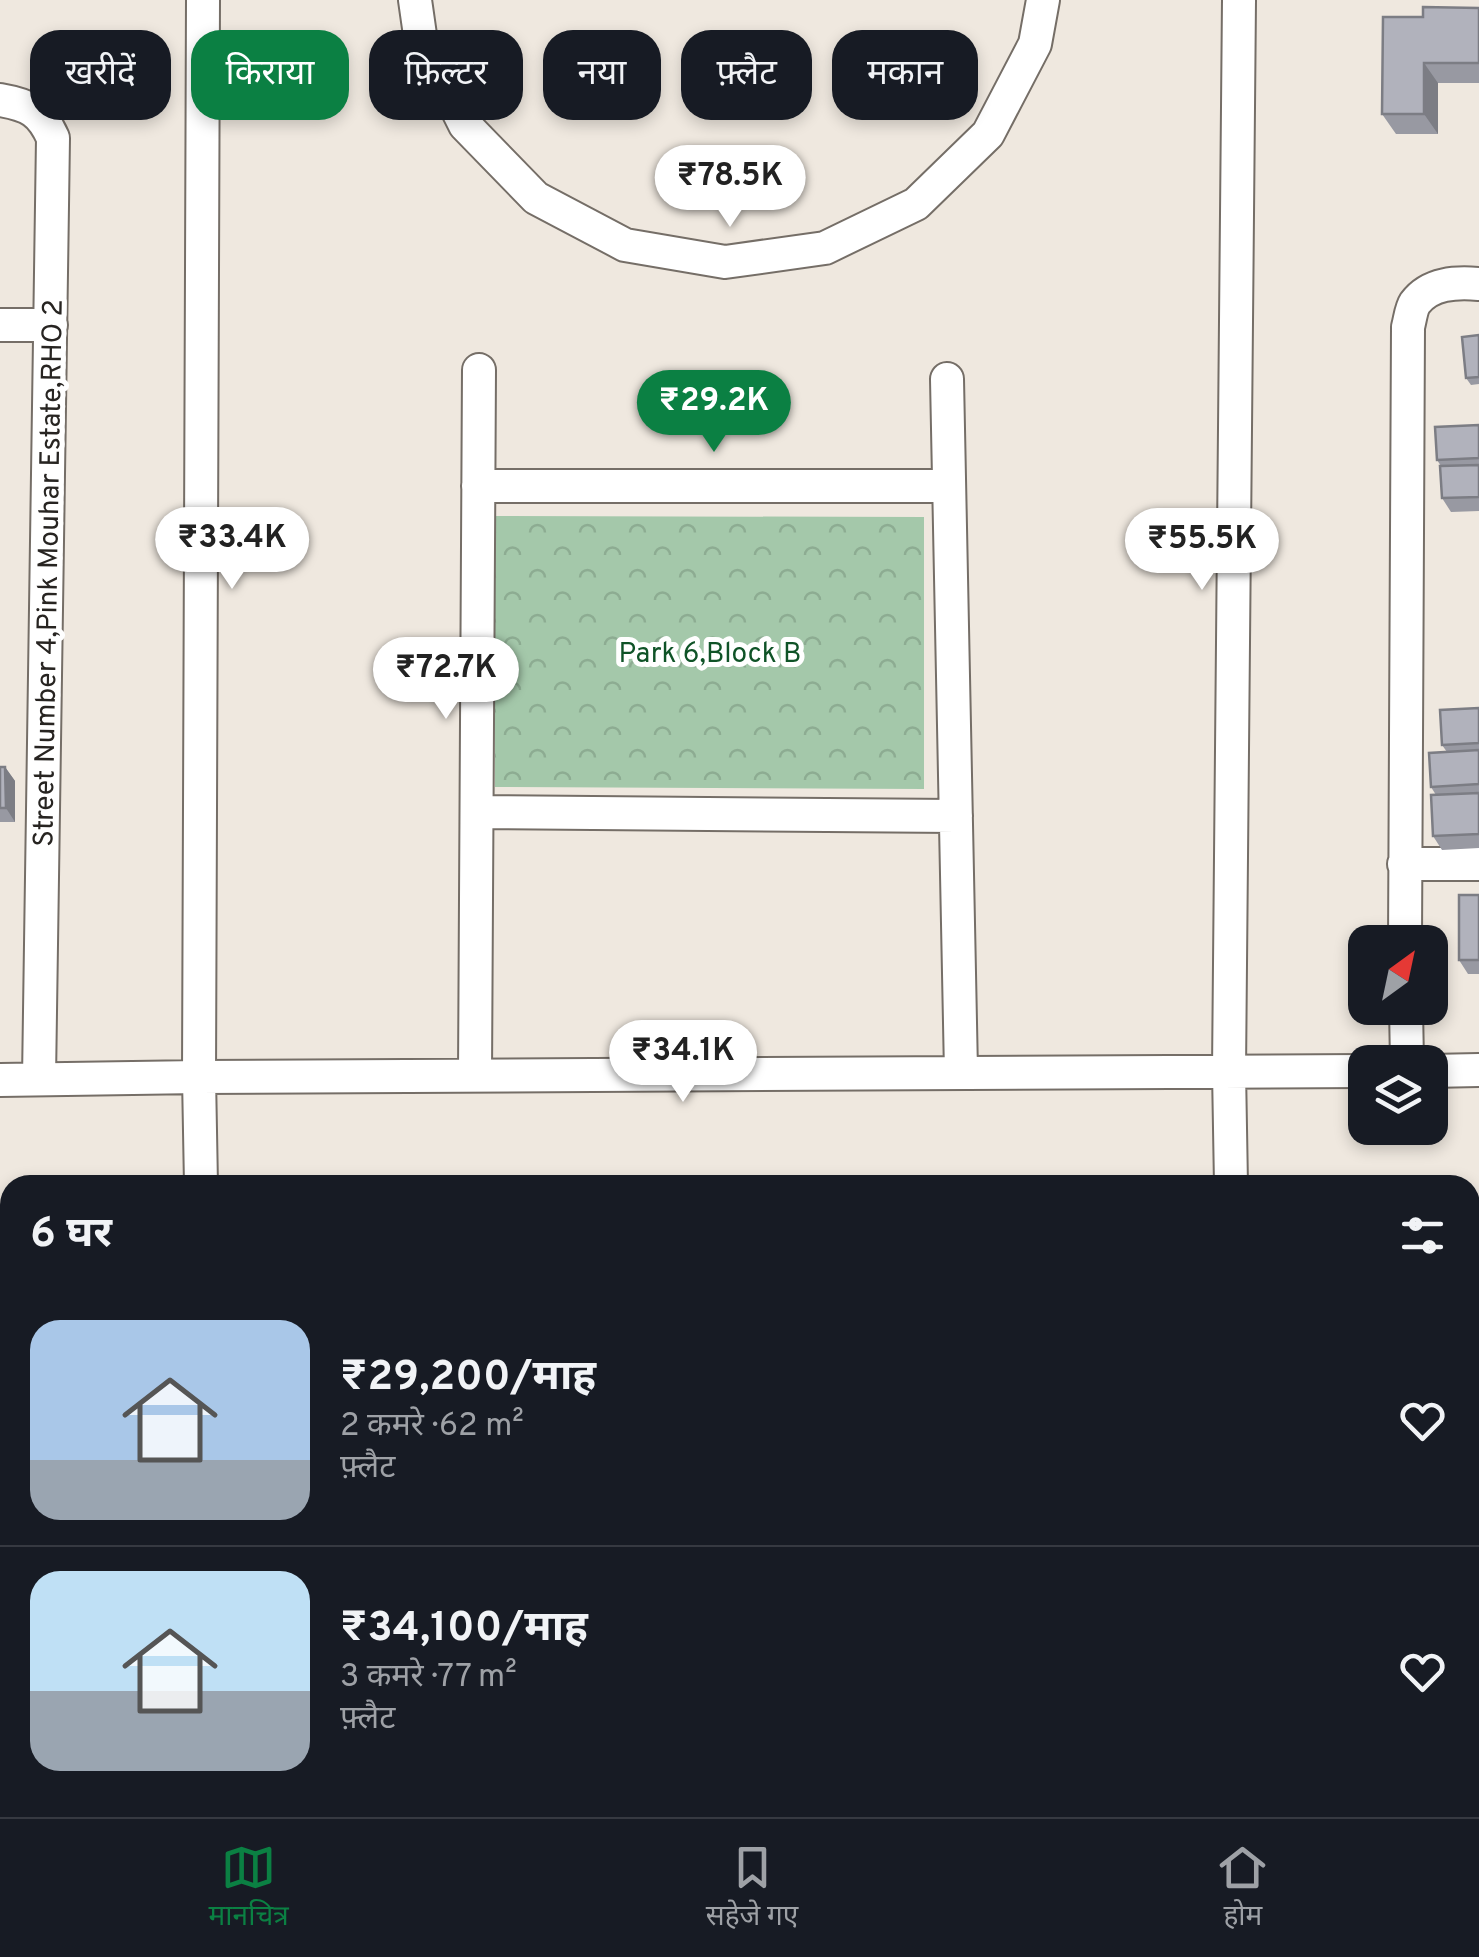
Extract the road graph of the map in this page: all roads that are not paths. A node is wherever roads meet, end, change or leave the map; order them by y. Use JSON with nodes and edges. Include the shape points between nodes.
{"nodes":[{"id":1,"x":203,"y":0,"type":"edge"},
{"id":2,"x":415,"y":0,"type":"edge"},
{"id":3,"x":1043,"y":0,"type":"edge"},
{"id":4,"x":1239,"y":0,"type":"edge"},
{"id":5,"x":0,"y":100,"type":"edge"},
{"id":6,"x":1479,"y":284,"type":"edge"},
{"id":7,"x":0,"y":325,"type":"edge"},
{"id":8,"x":51,"y":325,"type":"junction"},
{"id":9,"x":479,"y":370,"type":"dead end"},
{"id":10,"x":947,"y":379,"type":"dead end"},
{"id":11,"x":478,"y":486,"type":"junction"},
{"id":12,"x":949,"y":486,"type":"junction"},
{"id":13,"x":477,"y":812,"type":"junction"},
{"id":14,"x":956,"y":816,"type":"junction"},
{"id":15,"x":1404,"y":864,"type":"junction"},
{"id":16,"x":1479,"y":864,"type":"edge"},
{"id":17,"x":1405,"y":925,"type":"edge"},
{"id":18,"x":1229,"y":1070,"type":"junction"},
{"id":19,"x":1479,"y":1070,"type":"edge"},
{"id":20,"x":1348,"y":1071,"type":"edge"},
{"id":21,"x":1448,"y":1071,"type":"edge"},
{"id":22,"x":961,"y":1072,"type":"junction"},
{"id":23,"x":474,"y":1075,"type":"junction"},
{"id":24,"x":199,"y":1077,"type":"junction"},
{"id":25,"x":39,"y":1079,"type":"junction"},
{"id":26,"x":0,"y":1080,"type":"edge"},
{"id":27,"x":201,"y":1175,"type":"edge"},
{"id":28,"x":1231,"y":1175,"type":"edge"}],
"edges":[{"from":1,"to":24,"type":"street"},
{"from":2,"to":3,"type":"street","via":[[420,35],[465,125],[536,198],[625,245],[726,262],[825,248],[916,204],[988,134],[1035,44]]},
{"from":4,"to":18,"type":"street"},
{"from":5,"to":8,"type":"street","name":"Street Number 4,Pink Mouhar Estate,RHO 2","via":[[44,118],[53,138]]},
{"from":6,"to":15,"type":"street","via":[[1434,287],[1413,304],[1408,327]]},
{"from":7,"to":8,"type":"street"},
{"from":8,"to":25,"type":"street","name":"Street Number 4,Pink Mouhar Estate,RHO 2"},
{"from":9,"to":11,"type":"street"},
{"from":10,"to":12,"type":"street"},
{"from":11,"to":12,"type":"street"},
{"from":11,"to":13,"type":"street"},
{"from":12,"to":14,"type":"street"},
{"from":13,"to":14,"type":"street"},
{"from":13,"to":23,"type":"street"},
{"from":14,"to":22,"type":"street"},
{"from":15,"to":16,"type":"street"},
{"from":15,"to":17,"type":"street"},
{"from":18,"to":20,"type":"street"},
{"from":18,"to":22,"type":"street"},
{"from":18,"to":28,"type":"street"},
{"from":19,"to":21,"type":"street"},
{"from":22,"to":23,"type":"street"},
{"from":23,"to":24,"type":"street"},
{"from":24,"to":25,"type":"street"},
{"from":24,"to":27,"type":"street"},
{"from":25,"to":26,"type":"street"}]}
